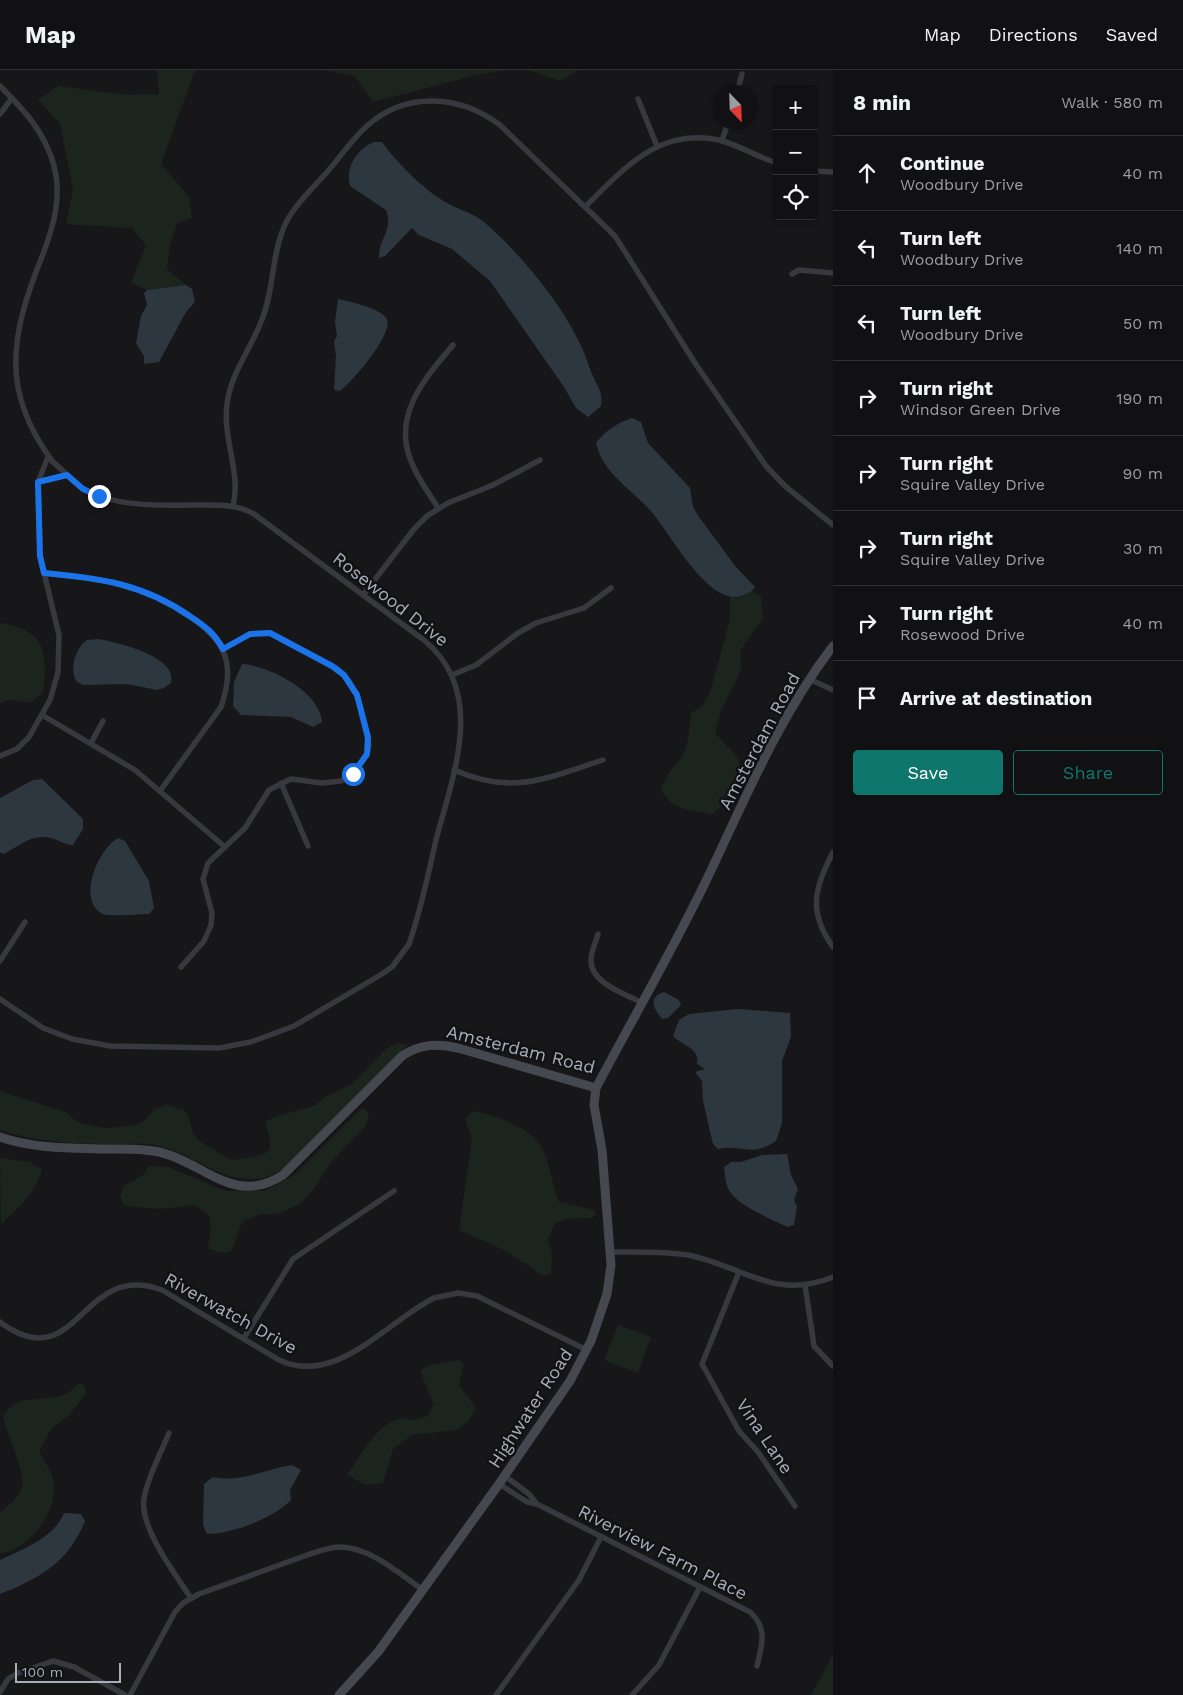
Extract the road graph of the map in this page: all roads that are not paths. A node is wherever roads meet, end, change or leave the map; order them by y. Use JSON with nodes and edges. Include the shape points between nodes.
{"nodes":[{"id":1,"x":742,"y":74,"type":"dead end"},
{"id":2,"x":738,"y":85,"type":"edge"},
{"id":3,"x":0,"y":86,"type":"edge"},
{"id":4,"x":12,"y":98,"type":"junction"},
{"id":5,"x":638,"y":99,"type":"dead end"},
{"id":6,"x":0,"y":114,"type":"edge"},
{"id":7,"x":725,"y":130,"type":"edge"},
{"id":8,"x":722,"y":141,"type":"junction"},
{"id":9,"x":657,"y":146,"type":"junction"},
{"id":10,"x":773,"y":161,"type":"edge"},
{"id":11,"x":818,"y":171,"type":"edge"},
{"id":12,"x":833,"y":172,"type":"edge"},
{"id":13,"x":585,"y":207,"type":"junction"},
{"id":14,"x":833,"y":273,"type":"edge"},
{"id":15,"x":792,"y":274,"type":"dead end"},
{"id":16,"x":10,"y":335,"type":"dead end"},
{"id":17,"x":452,"y":345,"type":"dead end"},
{"id":18,"x":29,"y":438,"type":"dead end"},
{"id":19,"x":48,"y":457,"type":"junction"},
{"id":20,"x":540,"y":460,"type":"dead end"},
{"id":21,"x":67,"y":475,"type":"junction"},
{"id":22,"x":38,"y":482,"type":"junction"},
{"id":23,"x":233,"y":506,"type":"junction"},
{"id":24,"x":438,"y":508,"type":"junction"},
{"id":25,"x":833,"y":525,"type":"edge"},
{"id":26,"x":44,"y":573,"type":"junction"},
{"id":27,"x":611,"y":588,"type":"dead end"},
{"id":28,"x":363,"y":595,"type":"junction"},
{"id":29,"x":833,"y":646,"type":"edge"},
{"id":30,"x":223,"y":649,"type":"junction"},
{"id":31,"x":452,"y":675,"type":"junction"},
{"id":32,"x":809,"y":679,"type":"junction"},
{"id":33,"x":833,"y":690,"type":"edge"},
{"id":34,"x":42,"y":715,"type":"junction"},
{"id":35,"x":103,"y":721,"type":"dead end"},
{"id":36,"x":91,"y":743,"type":"junction"},
{"id":37,"x":0,"y":756,"type":"edge"},
{"id":38,"x":603,"y":760,"type":"dead end"},
{"id":39,"x":454,"y":770,"type":"junction"},
{"id":40,"x":281,"y":783,"type":"junction"},
{"id":41,"x":160,"y":790,"type":"junction"},
{"id":42,"x":308,"y":846,"type":"dead end"},
{"id":43,"x":225,"y":847,"type":"junction"},
{"id":44,"x":833,"y":852,"type":"edge"},
{"id":45,"x":25,"y":922,"type":"dead end"},
{"id":46,"x":598,"y":934,"type":"dead end"},
{"id":47,"x":833,"y":946,"type":"edge"},
{"id":48,"x":0,"y":961,"type":"edge"},
{"id":49,"x":181,"y":967,"type":"dead end"},
{"id":50,"x":0,"y":999,"type":"edge"},
{"id":51,"x":642,"y":1003,"type":"junction"},
{"id":52,"x":596,"y":1088,"type":"junction"},
{"id":53,"x":0,"y":1137,"type":"edge"},
{"id":54,"x":394,"y":1191,"type":"dead end"},
{"id":55,"x":611,"y":1252,"type":"junction"},
{"id":56,"x":739,"y":1272,"type":"junction"},
{"id":57,"x":833,"y":1277,"type":"edge"},
{"id":58,"x":805,"y":1285,"type":"junction"},
{"id":59,"x":0,"y":1322,"type":"edge"},
{"id":60,"x":244,"y":1338,"type":"junction"},
{"id":61,"x":587,"y":1350,"type":"junction"},
{"id":62,"x":833,"y":1366,"type":"edge"},
{"id":63,"x":169,"y":1433,"type":"dead end"},
{"id":64,"x":502,"y":1480,"type":"junction"},
{"id":65,"x":537,"y":1504,"type":"junction"},
{"id":66,"x":795,"y":1506,"type":"dead end"},
{"id":67,"x":601,"y":1537,"type":"junction"},
{"id":68,"x":700,"y":1587,"type":"junction"},
{"id":69,"x":423,"y":1590,"type":"junction"},
{"id":70,"x":191,"y":1598,"type":"junction"},
{"id":71,"x":757,"y":1666,"type":"dead end"},
{"id":72,"x":0,"y":1692,"type":"edge"},
{"id":73,"x":125,"y":1695,"type":"edge"},
{"id":74,"x":130,"y":1695,"type":"edge"},
{"id":75,"x":339,"y":1695,"type":"edge"},
{"id":76,"x":496,"y":1695,"type":"edge"},
{"id":77,"x":632,"y":1695,"type":"edge"}],
"edges":[{"from":1,"to":2,"type":"street"},
{"from":3,"to":4,"type":"street"},
{"from":4,"to":6,"type":"street"},
{"from":4,"to":16,"type":"street","via":[[38,126],[46,143],[55,167],[58,198],[51,233]]},
{"from":5,"to":9,"type":"street"},
{"from":7,"to":8,"type":"street"},
{"from":8,"to":9,"type":"street","via":[[694,138]]},
{"from":8,"to":10,"type":"street"},
{"from":9,"to":13,"type":"street","via":[[640,155]]},
{"from":11,"to":12,"type":"street"},
{"from":13,"to":23,"type":"street","via":[[500,125],[485,114],[459,104],[438,100],[412,103],[396,108],[367,126],[298,204],[285,225],[262,321],[228,398],[226,428],[236,490]]},
{"from":13,"to":25,"type":"street","via":[[626,251],[695,363],[766,466]]},
{"from":14,"to":15,"type":"street","via":[[799,270]]},
{"from":17,"to":24,"type":"street","via":[[415,392],[406,423],[410,459]]},
{"from":18,"to":19,"type":"street","name":"Rosewood Drive"},
{"from":19,"to":21,"type":"street","name":"Rosewood Drive"},
{"from":19,"to":22,"type":"street"},
{"from":20,"to":24,"type":"street","via":[[493,485]]},
{"from":21,"to":22,"type":"street"},
{"from":21,"to":23,"type":"street","name":"Rosewood Drive","via":[[83,489],[105,499]]},
{"from":22,"to":26,"type":"street","via":[[40,556]]},
{"from":23,"to":28,"type":"street","name":"Rosewood Drive","via":[[254,514]]},
{"from":24,"to":28,"type":"street","via":[[414,529]]},
{"from":26,"to":30,"type":"street","via":[[137,587],[150,592],[206,627]]},
{"from":26,"to":34,"type":"street","via":[[59,635],[60,654],[52,693]]},
{"from":27,"to":31,"type":"street","via":[[584,608],[518,632],[488,657]]},
{"from":28,"to":31,"type":"street","name":"Rosewood Drive","via":[[433,648]]},
{"from":29,"to":32,"type":"street","name":"Amsterdam Road"},
{"from":30,"to":40,"type":"street","via":[[250,634],[270,633],[338,669],[357,695],[369,745],[357,769],[337,783],[291,779]]},
{"from":30,"to":41,"type":"street","via":[[228,677],[220,707]]},
{"from":31,"to":39,"type":"street","name":"Rosewood Drive","via":[[461,724]]},
{"from":32,"to":33,"type":"street"},
{"from":32,"to":51,"type":"street","name":"Amsterdam Road","via":[[765,757],[704,885]]},
{"from":34,"to":36,"type":"street"},
{"from":34,"to":37,"type":"street","via":[[23,744]]},
{"from":35,"to":36,"type":"street"},
{"from":36,"to":41,"type":"street"},
{"from":38,"to":39,"type":"street","via":[[528,783],[492,783]]},
{"from":39,"to":50,"type":"street","name":"Rosewood Drive","via":[[409,944],[396,963],[382,974],[294,1026],[262,1039],[226,1047],[97,1045],[43,1028]]},
{"from":40,"to":42,"type":"street"},
{"from":40,"to":43,"type":"street","via":[[269,790],[245,828]]},
{"from":41,"to":43,"type":"street"},
{"from":43,"to":49,"type":"street","via":[[208,863],[204,872],[212,913],[210,930]]},
{"from":44,"to":47,"type":"street","via":[[818,886],[816,903],[821,928]]},
{"from":45,"to":48,"type":"street"},
{"from":46,"to":51,"type":"street","via":[[591,955],[594,972],[600,979]]},
{"from":51,"to":52,"type":"street","name":"Amsterdam Road"},
{"from":52,"to":53,"type":"street","name":"Amsterdam Road","via":[[442,1044],[422,1046],[402,1056],[283,1175],[260,1186],[223,1182],[175,1156],[151,1150],[35,1147]]},
{"from":52,"to":55,"type":"street","name":"Highwater Road","via":[[594,1105],[602,1150]]},
{"from":54,"to":60,"type":"street","via":[[293,1259]]},
{"from":55,"to":56,"type":"street","via":[[687,1255]]},
{"from":55,"to":61,"type":"street","name":"Highwater Road","via":[[607,1294]]},
{"from":56,"to":58,"type":"street","via":[[766,1283]]},
{"from":56,"to":66,"type":"street","name":"Vina Lane","via":[[702,1364],[739,1431],[758,1452]]},
{"from":57,"to":58,"type":"street"},
{"from":58,"to":62,"type":"street","via":[[814,1346]]},
{"from":59,"to":60,"type":"street","name":"Riverwatch Drive","via":[[25,1336],[49,1336],[70,1327],[104,1293],[118,1286],[138,1284],[162,1290]]},
{"from":60,"to":61,"type":"street","name":"Riverwatch Drive","via":[[292,1366],[321,1366],[339,1360],[427,1302],[458,1293],[491,1301]]},
{"from":61,"to":64,"type":"street","name":"Highwater Road","via":[[570,1381]]},
{"from":63,"to":70,"type":"street","via":[[144,1497],[145,1518]]},
{"from":64,"to":65,"type":"street","name":"Riverview Farm Place","via":[[529,1494]]},
{"from":64,"to":65,"type":"street","name":"Riverview Farm Place","via":[[527,1502]]},
{"from":64,"to":69,"type":"street","name":"Highwater Road"},
{"from":65,"to":67,"type":"street","name":"Riverview Farm Place"},
{"from":67,"to":68,"type":"street","name":"Riverview Farm Place"},
{"from":67,"to":76,"type":"street","via":[[579,1580]]},
{"from":68,"to":71,"type":"street","name":"Riverview Farm Place","via":[[756,1618],[764,1635]]},
{"from":68,"to":77,"type":"street","via":[[659,1665]]},
{"from":69,"to":70,"type":"street","via":[[366,1554],[339,1547],[310,1554]]},
{"from":69,"to":75,"type":"street","name":"Highwater Road","via":[[378,1652]]},
{"from":70,"to":74,"type":"street","via":[[175,1612]]},
{"from":72,"to":73,"type":"street","via":[[18,1673],[53,1661],[74,1667]]}]}
